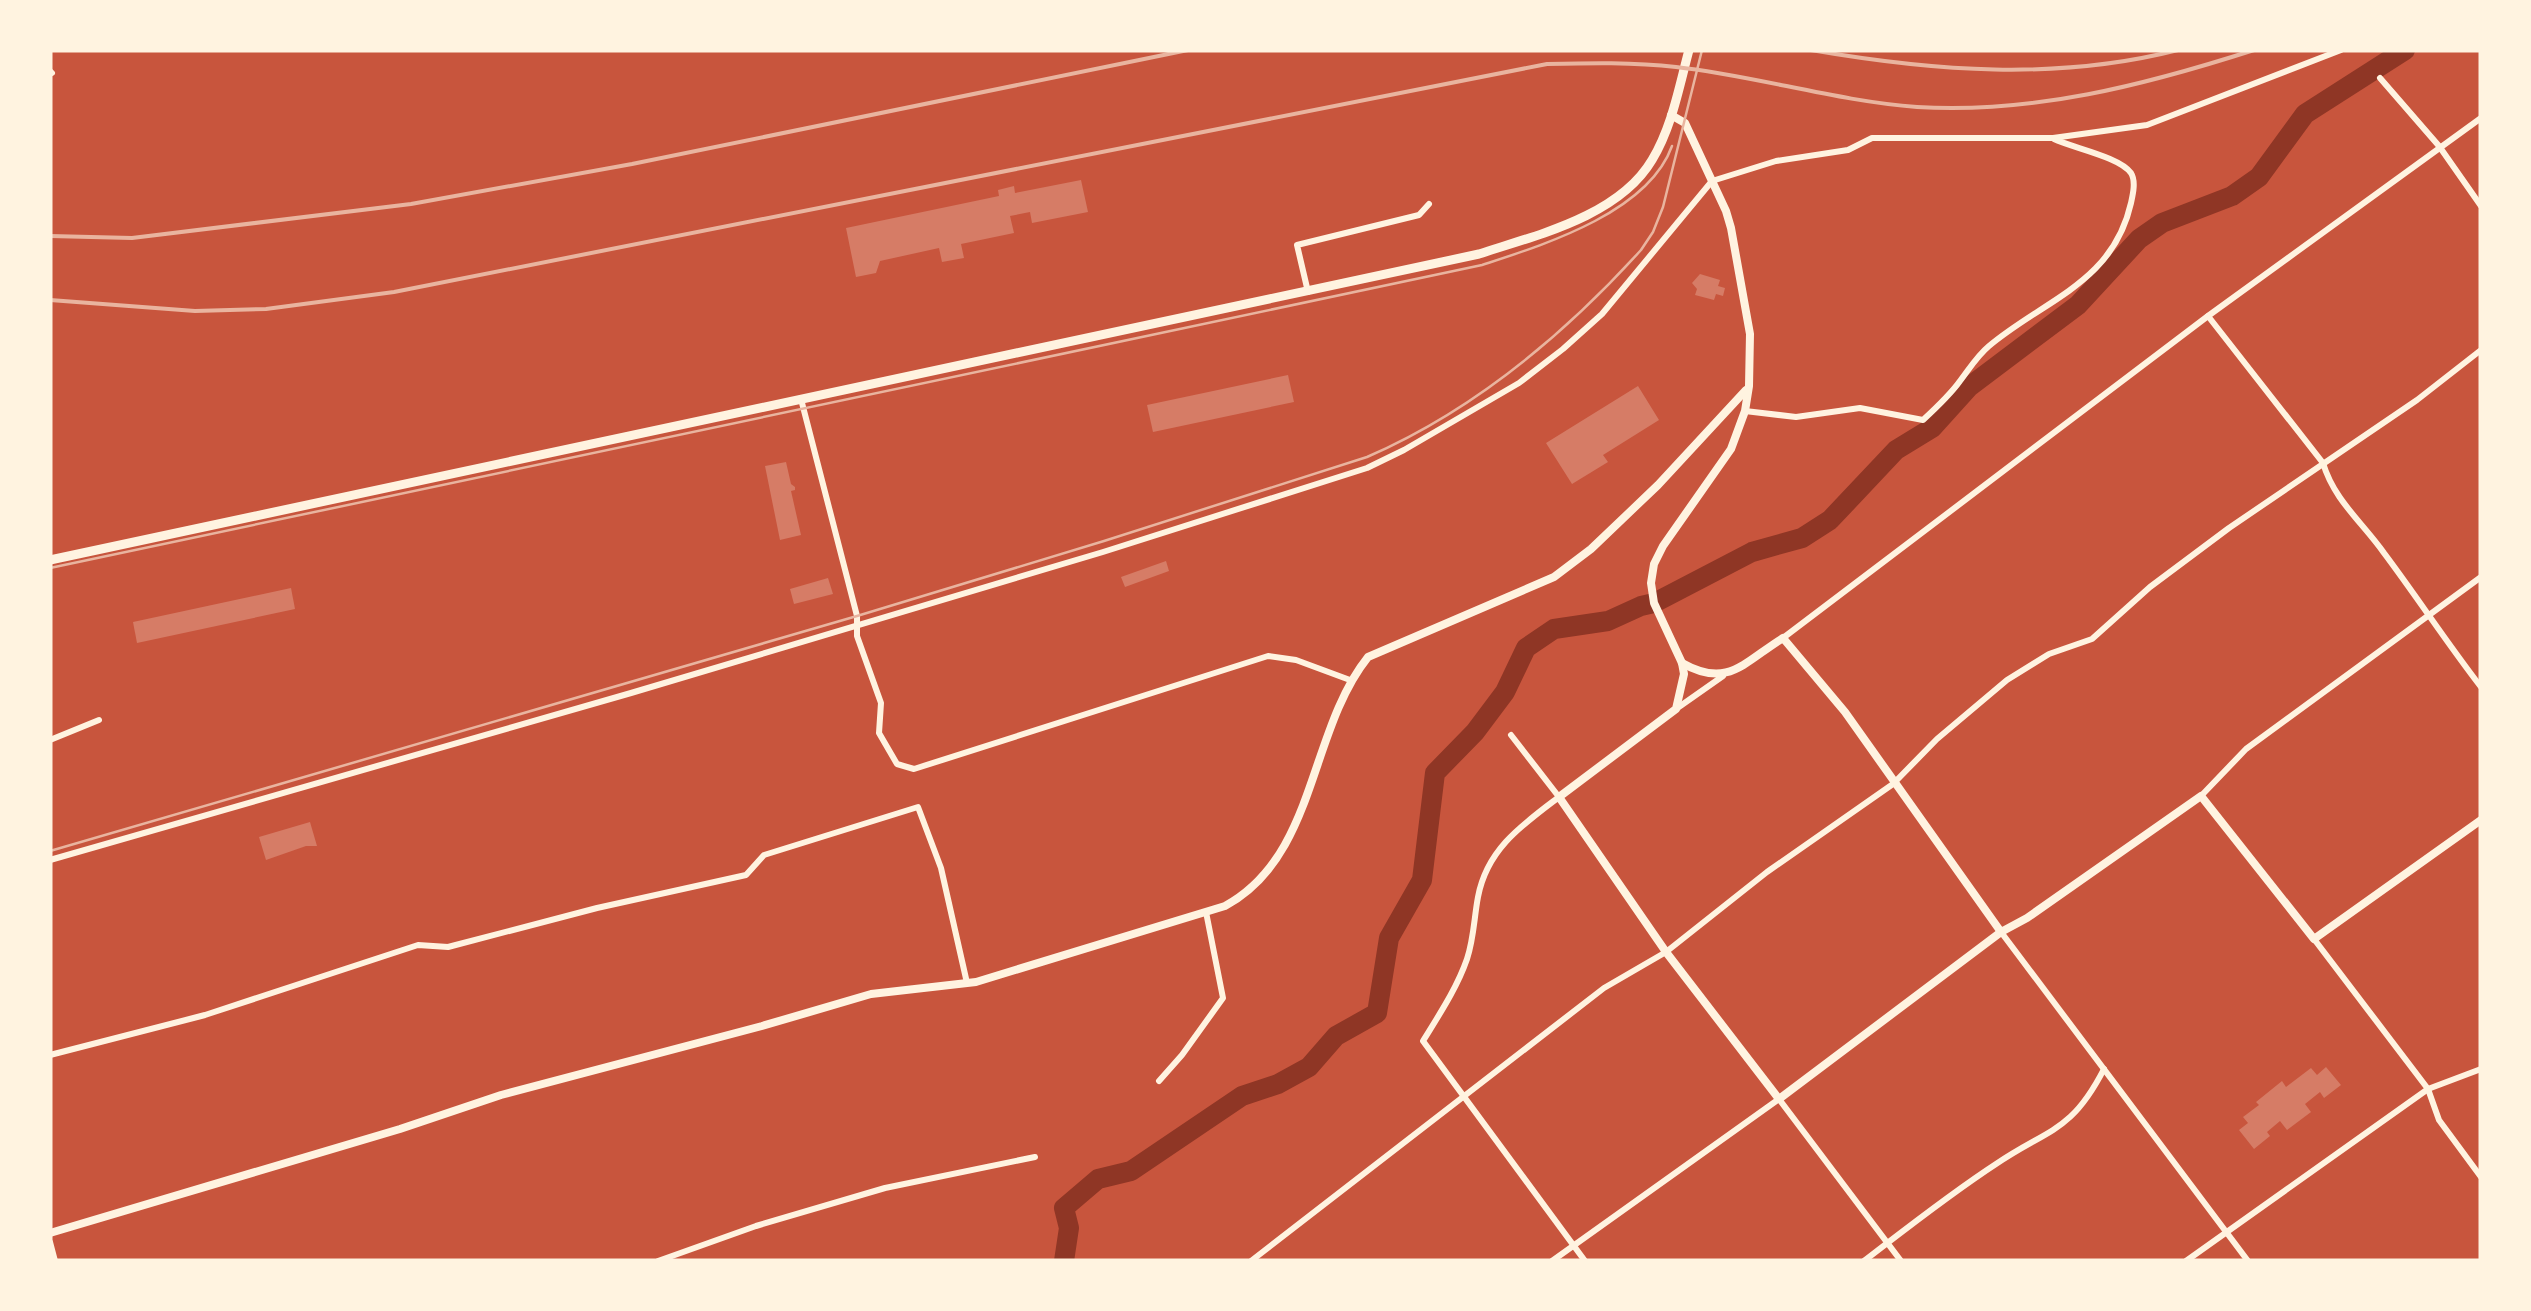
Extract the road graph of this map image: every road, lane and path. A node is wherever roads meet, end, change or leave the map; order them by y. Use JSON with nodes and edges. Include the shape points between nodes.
{"nodes":[{"id":1,"x":1689,"y":50,"type":"edge"},
{"id":2,"x":2341,"y":50,"type":"edge"},
{"id":3,"x":2380,"y":78,"type":"dead end"},
{"id":4,"x":1671,"y":115,"type":"junction"},
{"id":5,"x":2481,"y":118,"type":"edge"},
{"id":6,"x":2053,"y":138,"type":"junction"},
{"id":7,"x":2439,"y":146,"type":"junction"},
{"id":8,"x":1712,"y":180,"type":"junction"},
{"id":9,"x":1428,"y":204,"type":"dead end"},
{"id":10,"x":2481,"y":206,"type":"edge"},
{"id":11,"x":1308,"y":292,"type":"junction"},
{"id":12,"x":2208,"y":316,"type":"junction"},
{"id":13,"x":2481,"y":350,"type":"edge"},
{"id":14,"x":1749,"y":386,"type":"junction"},
{"id":15,"x":801,"y":399,"type":"junction"},
{"id":16,"x":1745,"y":411,"type":"junction"},
{"id":17,"x":2323,"y":463,"type":"junction"},
{"id":18,"x":50,"y":560,"type":"edge"},
{"id":19,"x":2481,"y":577,"type":"edge"},
{"id":20,"x":2427,"y":616,"type":"junction"},
{"id":21,"x":857,"y":626,"type":"junction"},
{"id":22,"x":1783,"y":638,"type":"junction"},
{"id":23,"x":1682,"y":663,"type":"junction"},
{"id":24,"x":1723,"y":676,"type":"junction"},
{"id":25,"x":1350,"y":680,"type":"junction"},
{"id":26,"x":2481,"y":687,"type":"edge"},
{"id":27,"x":1676,"y":709,"type":"junction"},
{"id":28,"x":99,"y":720,"type":"dead end"},
{"id":29,"x":1511,"y":735,"type":"dead end"},
{"id":30,"x":50,"y":740,"type":"edge"},
{"id":31,"x":1893,"y":784,"type":"junction"},
{"id":32,"x":2201,"y":796,"type":"junction"},
{"id":33,"x":1559,"y":797,"type":"junction"},
{"id":34,"x":2481,"y":820,"type":"edge"},
{"id":35,"x":50,"y":860,"type":"edge"},
{"id":36,"x":1206,"y":912,"type":"junction"},
{"id":37,"x":2001,"y":932,"type":"junction"},
{"id":38,"x":2314,"y":939,"type":"junction"},
{"id":39,"x":1666,"y":952,"type":"junction"},
{"id":40,"x":967,"y":984,"type":"junction"},
{"id":41,"x":50,"y":1055,"type":"edge"},
{"id":42,"x":2104,"y":1069,"type":"junction"},
{"id":43,"x":2481,"y":1069,"type":"edge"},
{"id":44,"x":1159,"y":1081,"type":"dead end"},
{"id":45,"x":2428,"y":1089,"type":"junction"},
{"id":46,"x":1465,"y":1098,"type":"junction"},
{"id":47,"x":1779,"y":1099,"type":"junction"},
{"id":48,"x":1035,"y":1157,"type":"dead end"},
{"id":49,"x":2481,"y":1177,"type":"edge"},
{"id":50,"x":2227,"y":1232,"type":"junction"},
{"id":51,"x":50,"y":1233,"type":"edge"},
{"id":52,"x":50,"y":1242,"type":"edge"},
{"id":53,"x":1889,"y":1242,"type":"junction"},
{"id":54,"x":1573,"y":1245,"type":"junction"},
{"id":55,"x":1250,"y":1260,"type":"edge"},
{"id":56,"x":55,"y":1261,"type":"edge"},
{"id":57,"x":658,"y":1261,"type":"edge"},
{"id":58,"x":1552,"y":1261,"type":"edge"},
{"id":59,"x":1586,"y":1261,"type":"edge"},
{"id":60,"x":1864,"y":1261,"type":"edge"},
{"id":61,"x":1901,"y":1261,"type":"edge"},
{"id":62,"x":2186,"y":1261,"type":"edge"},
{"id":63,"x":2248,"y":1261,"type":"edge"}],
"edges":[{"from":1,"to":4,"type":"main road"},
{"from":2,"to":6,"type":"street","via":[[2147,126]]},
{"from":3,"to":7,"type":"street"},
{"from":4,"to":8,"type":"street","via":[[1684,123]]},
{"from":4,"to":11,"type":"main road","via":[[1647,168],[1598,208],[1479,254]]},
{"from":5,"to":7,"type":"street"},
{"from":6,"to":8,"type":"street","via":[[1872,138],[1848,150]]},
{"from":6,"to":16,"type":"street","via":[[2107,158],[2133,177],[2118,245],[2089,275],[1984,350],[1924,420],[1860,408],[1796,417]]},
{"from":7,"to":10,"type":"street"},
{"from":7,"to":12,"type":"street"},
{"from":8,"to":14,"type":"street","via":[[1738,264],[1750,334]]},
{"from":8,"to":21,"type":"street","via":[[1614,300],[1563,350],[1404,450],[1296,492]]},
{"from":9,"to":11,"type":"street","via":[[1419,215],[1297,245]]},
{"from":11,"to":15,"type":"main road"},
{"from":12,"to":17,"type":"street"},
{"from":12,"to":22,"type":"street"},
{"from":13,"to":17,"type":"street"},
{"from":14,"to":16,"type":"street"},
{"from":14,"to":25,"type":"street","via":[[1658,486],[1554,577],[1392,644],[1368,657]]},
{"from":15,"to":18,"type":"main road"},
{"from":15,"to":21,"type":"street"},
{"from":16,"to":23,"type":"street","via":[[1732,449],[1654,564],[1651,583],[1661,621]]},
{"from":17,"to":20,"type":"street","via":[[2330,486]]},
{"from":17,"to":31,"type":"street","via":[[2150,586],[2092,638],[2007,680]]},
{"from":19,"to":20,"type":"street"},
{"from":20,"to":26,"type":"street"},
{"from":20,"to":32,"type":"street","via":[[2246,749]]},
{"from":21,"to":25,"type":"street","via":[[881,703],[879,733],[898,764],[914,769],[1268,656]]},
{"from":21,"to":35,"type":"street"},
{"from":22,"to":24,"type":"street"},
{"from":22,"to":31,"type":"street"},
{"from":23,"to":24,"type":"street"},
{"from":23,"to":27,"type":"street"},
{"from":24,"to":27,"type":"street"},
{"from":25,"to":36,"type":"street","via":[[1288,842],[1249,893]]},
{"from":27,"to":33,"type":"street"},
{"from":28,"to":30,"type":"street"},
{"from":29,"to":33,"type":"street"},
{"from":31,"to":37,"type":"street"},
{"from":31,"to":39,"type":"street"},
{"from":32,"to":37,"type":"street"},
{"from":32,"to":38,"type":"street"},
{"from":33,"to":39,"type":"street"},
{"from":33,"to":46,"type":"street","via":[[1518,828],[1488,866],[1468,958],[1423,1041]]},
{"from":34,"to":38,"type":"street"},
{"from":36,"to":40,"type":"street"},
{"from":36,"to":44,"type":"street","via":[[1223,998]]},
{"from":37,"to":42,"type":"street"},
{"from":37,"to":47,"type":"street"},
{"from":38,"to":45,"type":"street"},
{"from":39,"to":46,"type":"street","via":[[1604,988]]},
{"from":39,"to":47,"type":"street"},
{"from":40,"to":41,"type":"street","via":[[942,868],[918,806],[764,854],[746,875],[448,947],[418,944],[205,1015]]},
{"from":40,"to":51,"type":"street","via":[[871,994],[501,1095]]},
{"from":42,"to":50,"type":"street"},
{"from":42,"to":53,"type":"street","via":[[2067,1123],[2000,1160]]},
{"from":43,"to":45,"type":"street"},
{"from":45,"to":49,"type":"street","via":[[2439,1120]]},
{"from":45,"to":50,"type":"street"},
{"from":46,"to":54,"type":"street"},
{"from":46,"to":55,"type":"street"},
{"from":47,"to":53,"type":"street"},
{"from":47,"to":54,"type":"street"},
{"from":48,"to":57,"type":"street","via":[[885,1188]]},
{"from":50,"to":62,"type":"street"},
{"from":50,"to":63,"type":"street"},
{"from":52,"to":56,"type":"street"},
{"from":53,"to":60,"type":"street"},
{"from":53,"to":61,"type":"street"},
{"from":54,"to":58,"type":"street"},
{"from":54,"to":59,"type":"street"}]}
